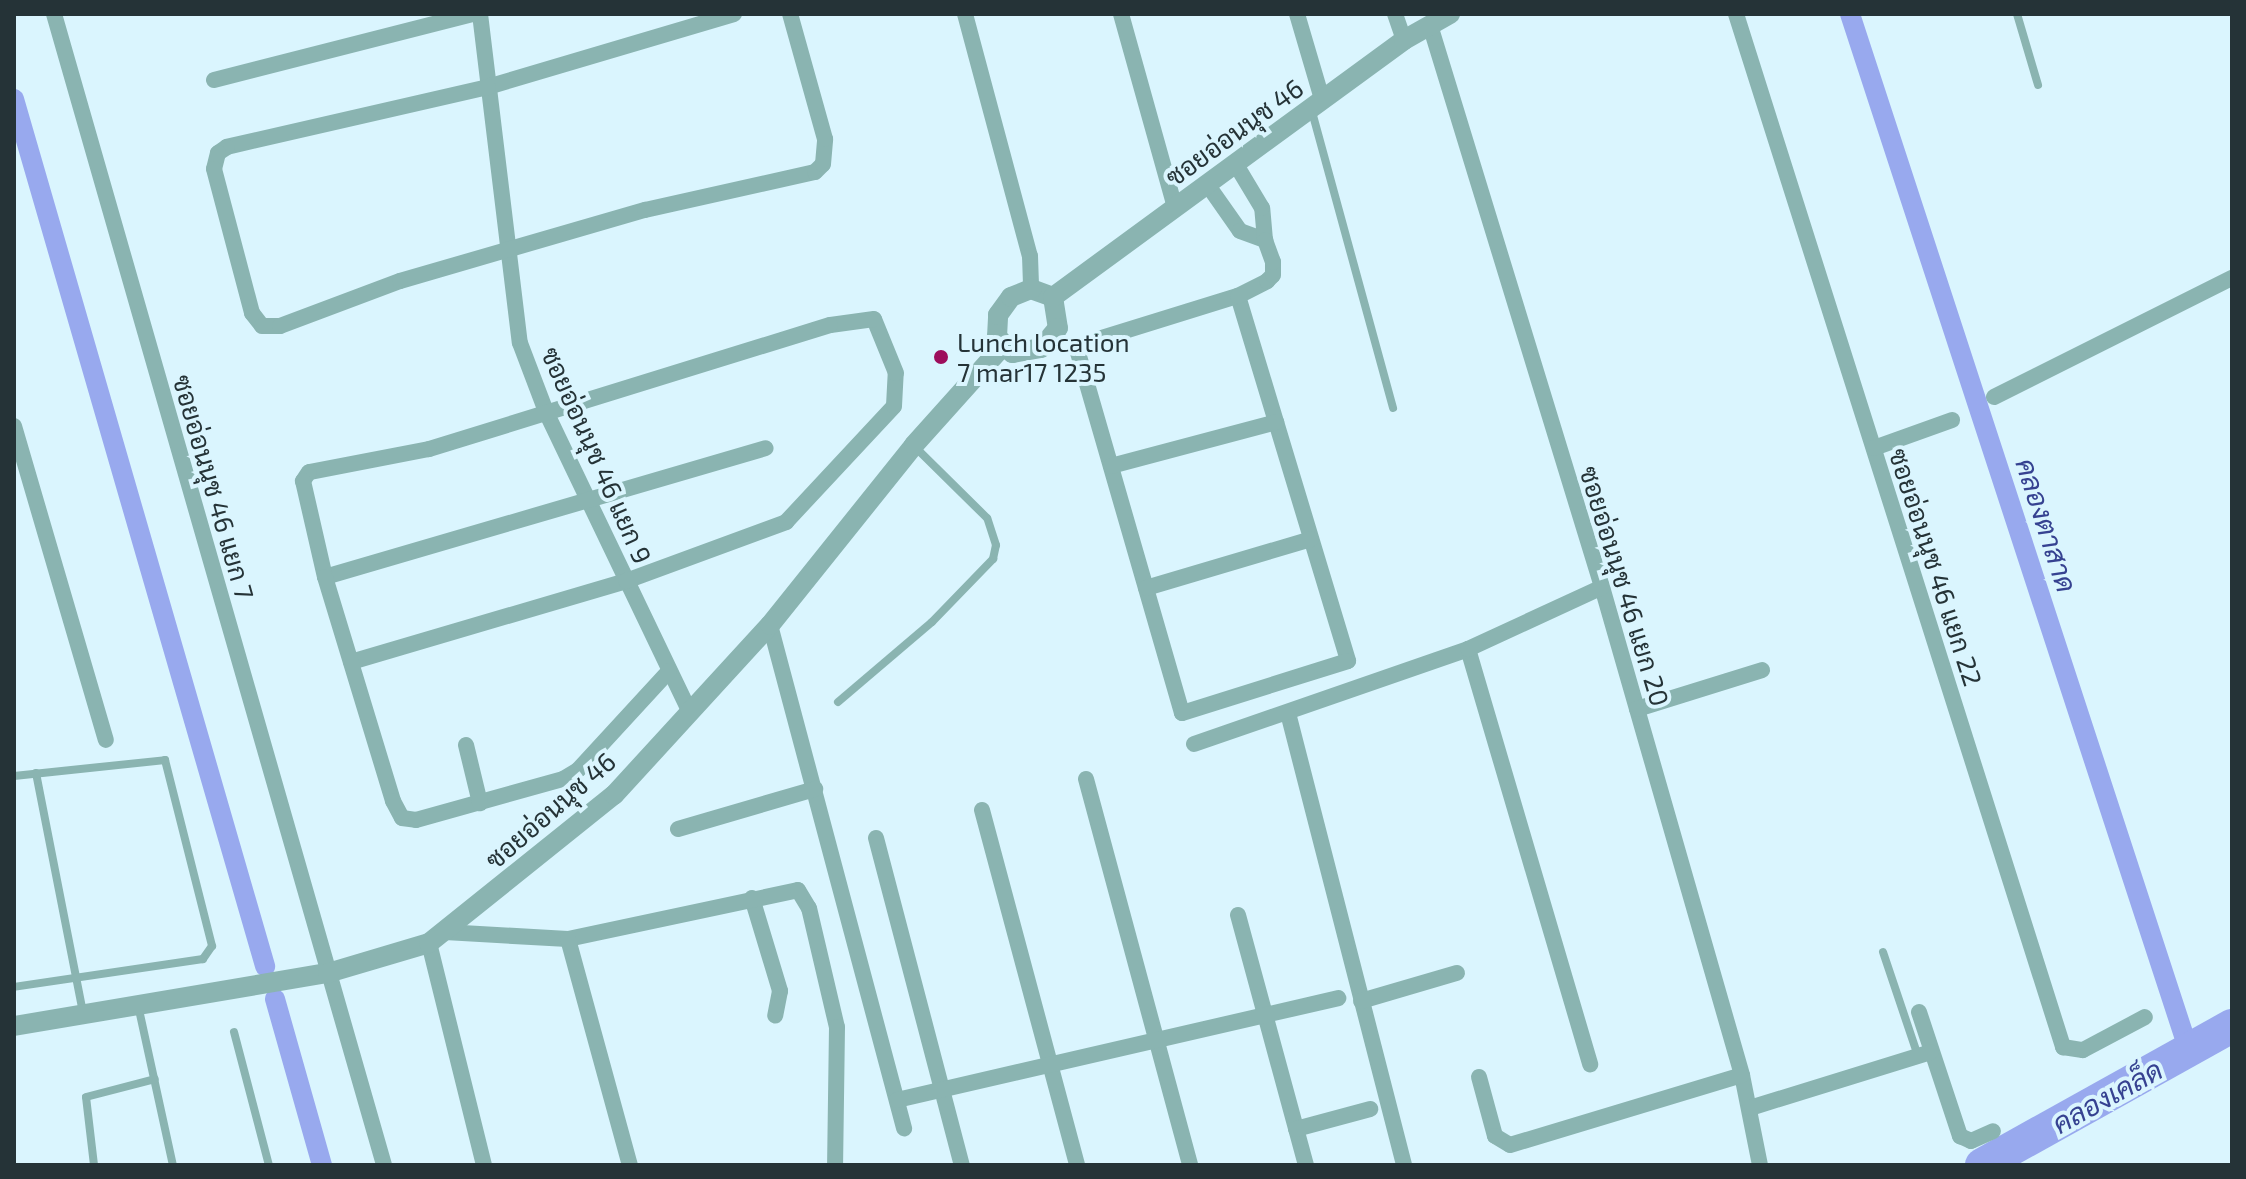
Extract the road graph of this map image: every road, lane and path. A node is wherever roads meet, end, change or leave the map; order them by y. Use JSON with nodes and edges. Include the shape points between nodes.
{"nodes":[{"id":1,"x":54,"y":14,"type":"edge"},
{"id":2,"x":473,"y":14,"type":"edge"},
{"id":3,"x":480,"y":14,"type":"edge"},
{"id":4,"x":734,"y":14,"type":"edge"},
{"id":5,"x":790,"y":14,"type":"edge"},
{"id":6,"x":965,"y":14,"type":"edge"},
{"id":7,"x":1121,"y":14,"type":"edge"},
{"id":8,"x":1297,"y":14,"type":"edge"},
{"id":9,"x":1395,"y":14,"type":"edge"},
{"id":10,"x":1450,"y":14,"type":"edge"},
{"id":11,"x":1736,"y":14,"type":"edge"},
{"id":12,"x":2017,"y":14,"type":"edge"},
{"id":13,"x":1430,"y":25,"type":"junction"},
{"id":14,"x":1404,"y":40,"type":"junction"},
{"id":15,"x":214,"y":80,"type":"dead end"},
{"id":16,"x":2038,"y":85,"type":"dead end"},
{"id":17,"x":488,"y":87,"type":"junction"},
{"id":18,"x":1316,"y":103,"type":"junction"},
{"id":19,"x":1235,"y":163,"type":"junction"},
{"id":20,"x":1207,"y":184,"type":"junction"},
{"id":21,"x":1175,"y":208,"type":"junction"},
{"id":22,"x":1265,"y":240,"type":"junction"},
{"id":23,"x":507,"y":251,"type":"junction"},
{"id":24,"x":2232,"y":278,"type":"edge"},
{"id":25,"x":1031,"y":289,"type":"junction"},
{"id":26,"x":1238,"y":296,"type":"junction"},
{"id":27,"x":1053,"y":297,"type":"junction"},
{"id":28,"x":1002,"y":347,"type":"junction"},
{"id":29,"x":1994,"y":397,"type":"dead end"},
{"id":30,"x":1393,"y":408,"type":"dead end"},
{"id":31,"x":547,"y":414,"type":"junction"},
{"id":32,"x":1952,"y":420,"type":"dead end"},
{"id":33,"x":1276,"y":422,"type":"junction"},
{"id":34,"x":14,"y":426,"type":"edge"},
{"id":35,"x":914,"y":445,"type":"junction"},
{"id":36,"x":765,"y":448,"type":"dead end"},
{"id":37,"x":1874,"y":448,"type":"junction"},
{"id":38,"x":1111,"y":466,"type":"junction"},
{"id":39,"x":591,"y":500,"type":"junction"},
{"id":40,"x":1311,"y":539,"type":"junction"},
{"id":41,"x":325,"y":577,"type":"junction"},
{"id":42,"x":626,"y":581,"type":"junction"},
{"id":43,"x":1602,"y":587,"type":"junction"},
{"id":44,"x":1146,"y":588,"type":"junction"},
{"id":45,"x":770,"y":625,"type":"junction"},
{"id":46,"x":1468,"y":649,"type":"junction"},
{"id":47,"x":351,"y":662,"type":"junction"},
{"id":48,"x":1762,"y":670,"type":"dead end"},
{"id":49,"x":669,"y":671,"type":"junction"},
{"id":50,"x":838,"y":702,"type":"dead end"},
{"id":51,"x":1637,"y":709,"type":"junction"},
{"id":52,"x":690,"y":712,"type":"junction"},
{"id":53,"x":1288,"y":713,"type":"junction"},
{"id":54,"x":106,"y":740,"type":"dead end"},
{"id":55,"x":1194,"y":744,"type":"dead end"},
{"id":56,"x":466,"y":745,"type":"dead end"},
{"id":57,"x":36,"y":773,"type":"junction"},
{"id":58,"x":14,"y":776,"type":"edge"},
{"id":59,"x":1086,"y":779,"type":"dead end"},
{"id":60,"x":815,"y":789,"type":"junction"},
{"id":61,"x":480,"y":803,"type":"junction"},
{"id":62,"x":982,"y":810,"type":"dead end"},
{"id":63,"x":678,"y":829,"type":"dead end"},
{"id":64,"x":876,"y":838,"type":"dead end"},
{"id":65,"x":752,"y":898,"type":"junction"},
{"id":66,"x":1238,"y":915,"type":"dead end"},
{"id":67,"x":437,"y":938,"type":"junction"},
{"id":68,"x":568,"y":939,"type":"junction"},
{"id":69,"x":1883,"y":952,"type":"dead end"},
{"id":70,"x":328,"y":973,"type":"junction"},
{"id":71,"x":1457,"y":973,"type":"dead end"},
{"id":72,"x":76,"y":975,"type":"junction"},
{"id":73,"x":14,"y":987,"type":"edge"},
{"id":74,"x":1338,"y":998,"type":"dead end"},
{"id":75,"x":1361,"y":1001,"type":"junction"},
{"id":76,"x":138,"y":1005,"type":"junction"},
{"id":77,"x":1919,"y":1012,"type":"dead end"},
{"id":78,"x":84,"y":1014,"type":"junction"},
{"id":79,"x":775,"y":1016,"type":"dead end"},
{"id":80,"x":1266,"y":1017,"type":"junction"},
{"id":81,"x":2145,"y":1017,"type":"dead end"},
{"id":82,"x":14,"y":1026,"type":"edge"},
{"id":83,"x":234,"y":1032,"type":"dead end"},
{"id":84,"x":1155,"y":1036,"type":"junction"},
{"id":85,"x":1924,"y":1054,"type":"junction"},
{"id":86,"x":1049,"y":1061,"type":"junction"},
{"id":87,"x":1590,"y":1064,"type":"dead end"},
{"id":88,"x":1742,"y":1075,"type":"junction"},
{"id":89,"x":1479,"y":1077,"type":"dead end"},
{"id":90,"x":155,"y":1079,"type":"junction"},
{"id":91,"x":941,"y":1088,"type":"junction"},
{"id":92,"x":897,"y":1100,"type":"junction"},
{"id":93,"x":1750,"y":1108,"type":"junction"},
{"id":94,"x":1370,"y":1109,"type":"dead end"},
{"id":95,"x":904,"y":1128,"type":"dead end"},
{"id":96,"x":1296,"y":1129,"type":"junction"},
{"id":97,"x":1993,"y":1131,"type":"dead end"},
{"id":98,"x":94,"y":1165,"type":"edge"},
{"id":99,"x":173,"y":1165,"type":"edge"},
{"id":100,"x":269,"y":1165,"type":"edge"},
{"id":101,"x":384,"y":1165,"type":"edge"},
{"id":102,"x":484,"y":1165,"type":"edge"},
{"id":103,"x":630,"y":1165,"type":"edge"},
{"id":104,"x":835,"y":1165,"type":"edge"},
{"id":105,"x":962,"y":1165,"type":"edge"},
{"id":106,"x":1077,"y":1165,"type":"edge"},
{"id":107,"x":1190,"y":1165,"type":"edge"},
{"id":108,"x":1306,"y":1165,"type":"edge"},
{"id":109,"x":1404,"y":1165,"type":"edge"},
{"id":110,"x":1760,"y":1165,"type":"edge"}],
"edges":[{"from":1,"to":70,"type":"street","name":"ซอยอ่อนนุช 46 แยก 7"},
{"from":2,"to":15,"type":"street"},
{"from":3,"to":17,"type":"street","name":"ซอยอ่อนนุช 46 แยก 9"},
{"from":4,"to":17,"type":"street"},
{"from":5,"to":23,"type":"street","via":[[825,139],[823,164],[815,172],[645,210]]},
{"from":6,"to":25,"type":"street","via":[[1027,245]]},
{"from":7,"to":21,"type":"street"},
{"from":8,"to":18,"type":"street"},
{"from":9,"to":14,"type":"street"},
{"from":10,"to":13,"type":"street","name":"ซอยอ่อนนุช 46"},
{"from":11,"to":37,"type":"street","name":"ซอยอ่อนนุช 46 แยก 22"},
{"from":12,"to":16,"type":"lane"},
{"from":13,"to":14,"type":"street","name":"ซอยอ่อนนุช 46"},
{"from":13,"to":43,"type":"street","name":"ซอยอ่อนนุช 46 แยก 20"},
{"from":14,"to":18,"type":"street","name":"ซอยอ่อนนุช 46"},
{"from":17,"to":23,"type":"street","name":"ซอยอ่อนนุช 46 แยก 9"},
{"from":17,"to":23,"type":"street","via":[[227,147],[218,153],[214,169],[252,313],[262,326],[280,326],[400,281]]},
{"from":18,"to":19,"type":"street","name":"ซอยอ่อนนุช 46"},
{"from":18,"to":30,"type":"lane"},
{"from":19,"to":20,"type":"street","name":"ซอยอ่อนนุช 46"},
{"from":19,"to":22,"type":"street","via":[[1262,208]]},
{"from":20,"to":21,"type":"street","name":"ซอยอ่อนนุช 46"},
{"from":20,"to":22,"type":"street","via":[[1240,231]]},
{"from":21,"to":27,"type":"street","name":"ซอยอ่อนนุช 46"},
{"from":22,"to":26,"type":"street","via":[[1273,275]]},
{"from":23,"to":31,"type":"street","name":"ซอยอ่อนนุช 46 แยก 9","via":[[520,343]]},
{"from":24,"to":29,"type":"street"},
{"from":25,"to":27,"type":"street"},
{"from":25,"to":28,"type":"street","via":[[1002,305],[997,328]]},
{"from":26,"to":33,"type":"street"},
{"from":26,"to":38,"type":"street","via":[[1076,346]]},
{"from":27,"to":28,"type":"street","via":[[1060,315],[1052,340],[1026,352]]},
{"from":28,"to":35,"type":"street","name":"ซอยอ่อนนุช 46"},
{"from":31,"to":39,"type":"street","name":"ซอยอ่อนนุช 46 แยก 9"},
{"from":31,"to":41,"type":"street","via":[[429,449],[309,472],[303,496]]},
{"from":31,"to":42,"type":"street","via":[[858,317],[878,324],[896,373],[894,406],[786,522]]},
{"from":32,"to":37,"type":"street"},
{"from":33,"to":38,"type":"street"},
{"from":33,"to":40,"type":"street"},
{"from":34,"to":54,"type":"street"},
{"from":35,"to":45,"type":"street","name":"ซอยอ่อนนุช 46"},
{"from":35,"to":50,"type":"lane","via":[[987,518],[996,545],[993,559],[932,622]]},
{"from":36,"to":39,"type":"street"},
{"from":37,"to":81,"type":"street","name":"ซอยอ่อนนุช 46 แยก 22","via":[[2063,1047],[2083,1050]]},
{"from":38,"to":44,"type":"street"},
{"from":39,"to":41,"type":"street"},
{"from":39,"to":42,"type":"street","name":"ซอยอ่อนนุช 46 แยก 9"},
{"from":40,"to":44,"type":"street"},
{"from":40,"to":44,"type":"street","via":[[1348,661],[1182,713]]},
{"from":41,"to":47,"type":"street"},
{"from":42,"to":47,"type":"street"},
{"from":42,"to":49,"type":"street","name":"ซอยอ่อนนุช 46 แยก 9"},
{"from":43,"to":46,"type":"street"},
{"from":43,"to":51,"type":"street","name":"ซอยอ่อนนุช 46 แยก 20"},
{"from":45,"to":52,"type":"street","name":"ซอยอ่อนนุช 46"},
{"from":45,"to":60,"type":"street"},
{"from":46,"to":53,"type":"street"},
{"from":46,"to":87,"type":"street"},
{"from":47,"to":61,"type":"street","via":[[402,818],[416,820]]},
{"from":48,"to":51,"type":"street"},
{"from":49,"to":52,"type":"street","name":"ซอยอ่อนนุช 46 แยก 9"},
{"from":49,"to":61,"type":"street","via":[[578,770],[547,785]]},
{"from":51,"to":88,"type":"street","name":"ซอยอ่อนนุช 46 แยก 20"},
{"from":52,"to":67,"type":"street","name":"ซอยอ่อนนุช 46","via":[[614,795]]},
{"from":53,"to":55,"type":"street"},
{"from":53,"to":75,"type":"street"},
{"from":56,"to":61,"type":"street"},
{"from":57,"to":58,"type":"lane"},
{"from":57,"to":72,"type":"lane"},
{"from":57,"to":72,"type":"lane","via":[[165,760],[212,946],[203,959]]},
{"from":59,"to":84,"type":"street"},
{"from":60,"to":63,"type":"street"},
{"from":60,"to":92,"type":"street"},
{"from":62,"to":86,"type":"street"},
{"from":64,"to":91,"type":"street"},
{"from":65,"to":68,"type":"street"},
{"from":65,"to":79,"type":"street","via":[[780,991]]},
{"from":65,"to":104,"type":"street","via":[[798,890],[809,908],[837,1027]]},
{"from":66,"to":80,"type":"street"},
{"from":67,"to":68,"type":"street"},
{"from":67,"to":70,"type":"street","name":"ซอยอ่อนนุช 46"},
{"from":67,"to":102,"type":"street"},
{"from":68,"to":103,"type":"street"},
{"from":69,"to":85,"type":"lane"},
{"from":70,"to":76,"type":"street","name":"ซอยอ่อนนุช 46"},
{"from":70,"to":101,"type":"street","name":"ซอยอ่อนนุช 46 แยก 7"},
{"from":71,"to":75,"type":"street"},
{"from":72,"to":73,"type":"lane"},
{"from":72,"to":78,"type":"lane"},
{"from":74,"to":80,"type":"street"},
{"from":75,"to":109,"type":"street"},
{"from":76,"to":78,"type":"street","name":"ซอยอ่อนนุช 46"},
{"from":76,"to":90,"type":"lane"},
{"from":77,"to":85,"type":"street"},
{"from":78,"to":82,"type":"street","name":"ซอยอ่อนนุช 46"},
{"from":80,"to":84,"type":"street"},
{"from":80,"to":96,"type":"street"},
{"from":83,"to":100,"type":"lane"},
{"from":84,"to":86,"type":"street"},
{"from":84,"to":107,"type":"street"},
{"from":85,"to":93,"type":"street"},
{"from":85,"to":97,"type":"street","via":[[1960,1136],[1971,1141]]},
{"from":86,"to":91,"type":"street"},
{"from":86,"to":106,"type":"street"},
{"from":88,"to":89,"type":"street","via":[[1510,1145],[1495,1136]]},
{"from":88,"to":93,"type":"street","name":"ซอยอ่อนนุช 46 แยก 20"},
{"from":90,"to":98,"type":"lane","via":[[86,1097]]},
{"from":90,"to":99,"type":"lane"},
{"from":91,"to":92,"type":"street"},
{"from":91,"to":105,"type":"street"},
{"from":92,"to":95,"type":"street"},
{"from":93,"to":110,"type":"street","name":"ซอยอ่อนนุช 46 แยก 20"},
{"from":94,"to":96,"type":"street"},
{"from":96,"to":108,"type":"street"}]}
